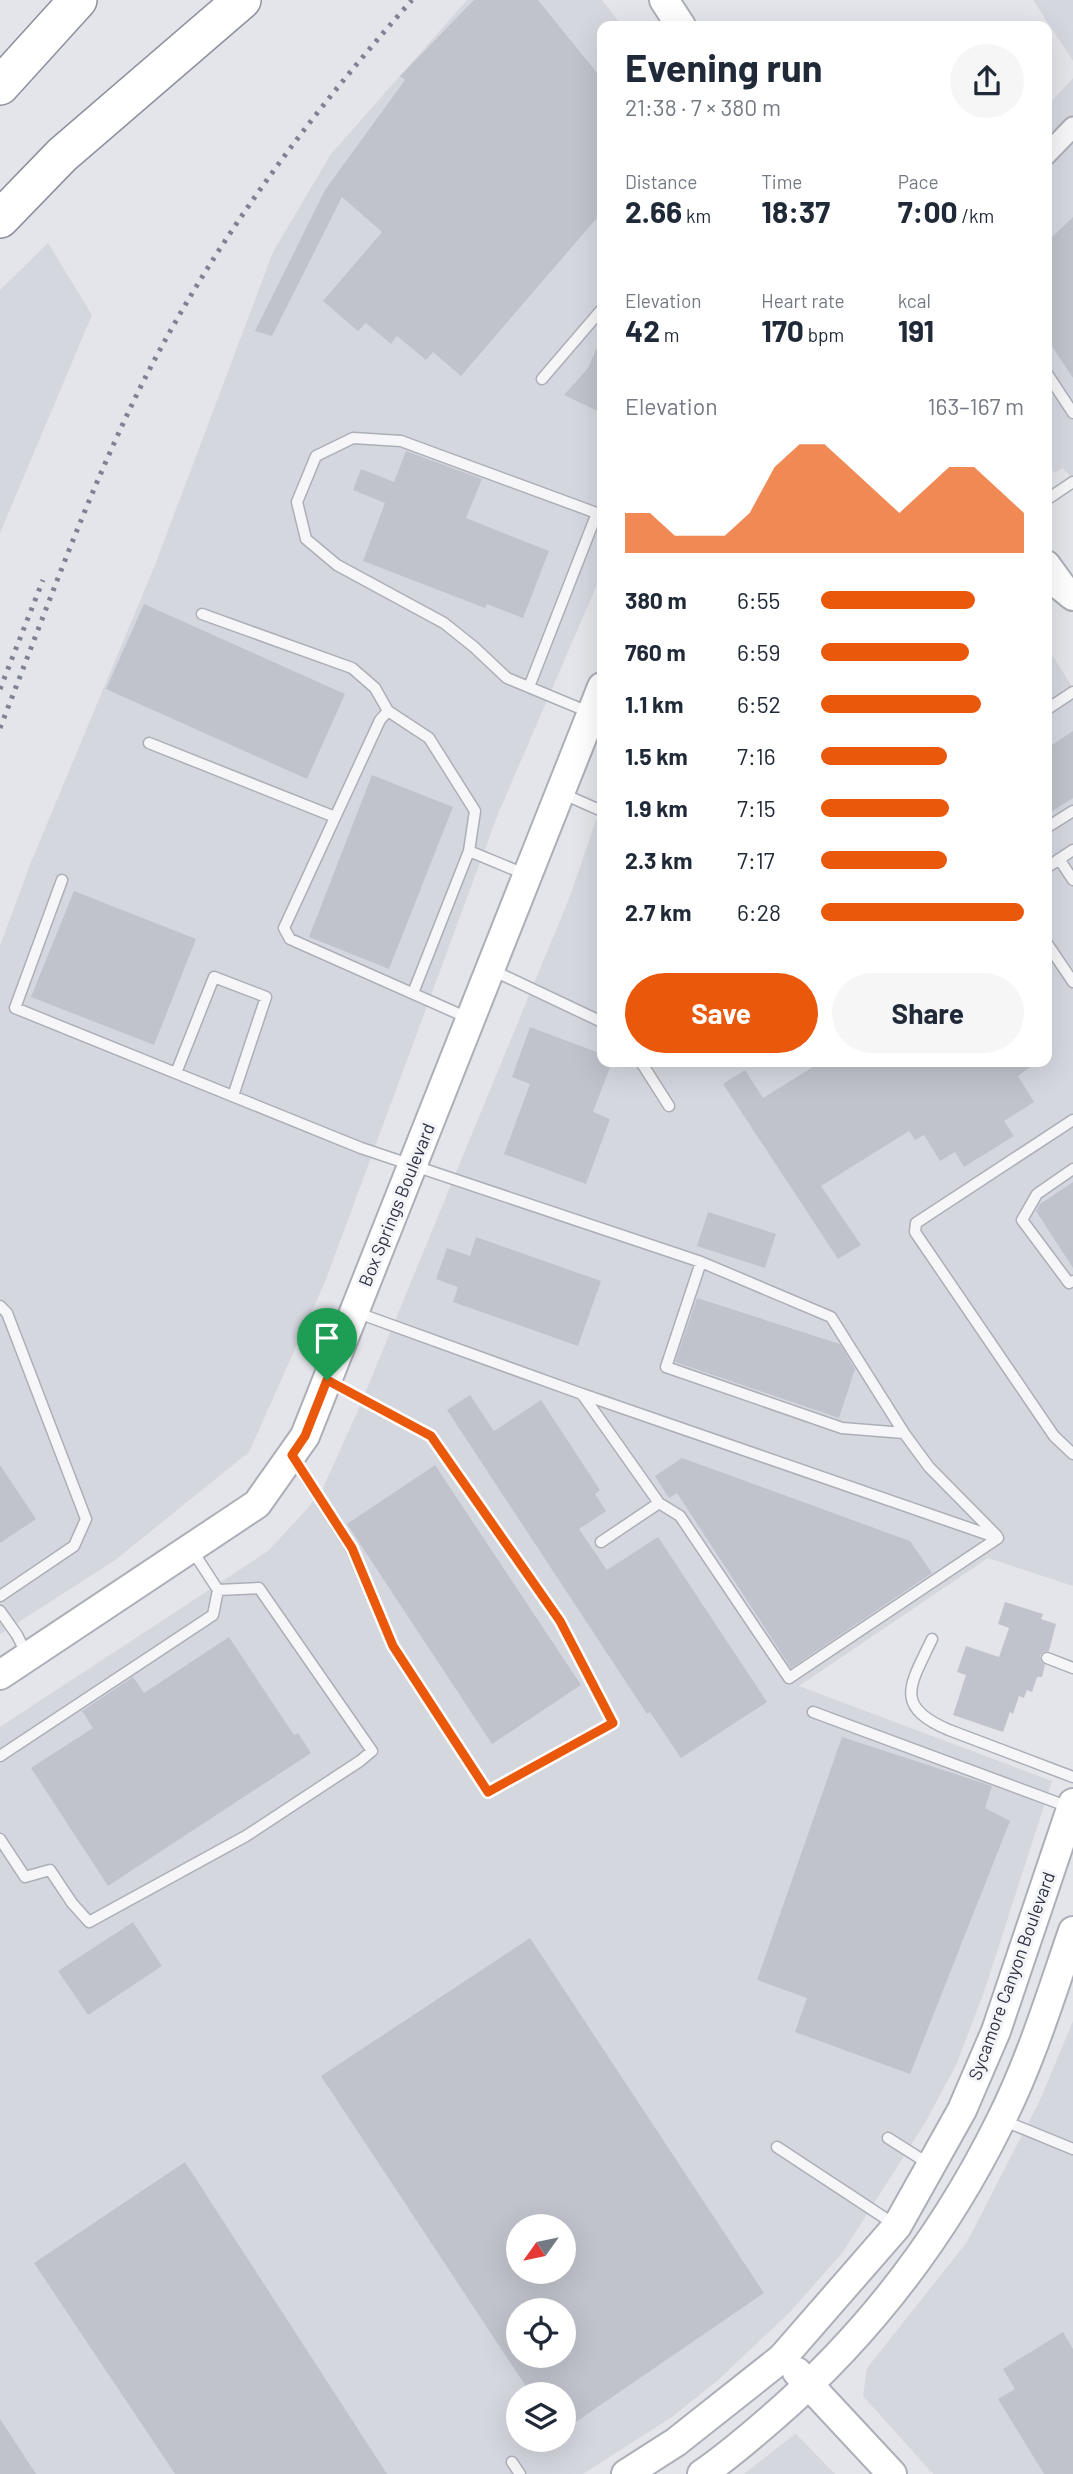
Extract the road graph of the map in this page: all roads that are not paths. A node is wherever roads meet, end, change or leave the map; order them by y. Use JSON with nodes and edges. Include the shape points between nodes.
{"nodes":[{"id":1,"x":78,"y":0,"type":"edge"},
{"id":2,"x":242,"y":0,"type":"edge"},
{"id":3,"x":664,"y":0,"type":"edge"},
{"id":4,"x":678,"y":21,"type":"edge"},
{"id":5,"x":0,"y":86,"type":"edge"},
{"id":6,"x":1073,"y":127,"type":"edge"},
{"id":7,"x":1052,"y":149,"type":"edge"},
{"id":8,"x":0,"y":219,"type":"edge"},
{"id":9,"x":597,"y":315,"type":"edge"},
{"id":10,"x":542,"y":379,"type":"dead end"},
{"id":11,"x":1052,"y":381,"type":"edge"},
{"id":12,"x":1073,"y":413,"type":"edge"},
{"id":13,"x":1073,"y":482,"type":"edge"},
{"id":14,"x":1052,"y":496,"type":"edge"},
{"id":15,"x":597,"y":513,"type":"edge"},
{"id":16,"x":597,"y":521,"type":"edge"},
{"id":17,"x":201,"y":614,"type":"dead end"},
{"id":18,"x":529,"y":687,"type":"junction"},
{"id":19,"x":1073,"y":692,"type":"edge"},
{"id":20,"x":597,"y":700,"type":"edge"},
{"id":21,"x":1052,"y":706,"type":"edge"},
{"id":22,"x":388,"y":711,"type":"junction"},
{"id":23,"x":592,"y":713,"type":"junction"},
{"id":24,"x":149,"y":743,"type":"dead end"},
{"id":25,"x":560,"y":792,"type":"junction"},
{"id":26,"x":597,"y":809,"type":"edge"},
{"id":27,"x":1073,"y":811,"type":"edge"},
{"id":28,"x":335,"y":817,"type":"junction"},
{"id":29,"x":1052,"y":824,"type":"edge"},
{"id":30,"x":1073,"y":849,"type":"edge"},
{"id":31,"x":469,"y":851,"type":"junction"},
{"id":32,"x":1059,"y":859,"type":"junction"},
{"id":33,"x":1052,"y":864,"type":"edge"},
{"id":34,"x":527,"y":875,"type":"junction"},
{"id":35,"x":62,"y":880,"type":"dead end"},
{"id":36,"x":1073,"y":880,"type":"edge"},
{"id":37,"x":1052,"y":951,"type":"edge"},
{"id":38,"x":492,"y":970,"type":"junction"},
{"id":39,"x":1073,"y":982,"type":"edge"},
{"id":40,"x":413,"y":993,"type":"junction"},
{"id":41,"x":471,"y":1020,"type":"junction"},
{"id":42,"x":597,"y":1020,"type":"edge"},
{"id":43,"x":644,"y":1067,"type":"edge"},
{"id":44,"x":176,"y":1073,"type":"junction"},
{"id":45,"x":233,"y":1096,"type":"junction"},
{"id":46,"x":669,"y":1106,"type":"dead end"},
{"id":47,"x":1073,"y":1120,"type":"edge"},
{"id":48,"x":414,"y":1164,"type":"junction"},
{"id":49,"x":1073,"y":1169,"type":"edge"},
{"id":50,"x":701,"y":1262,"type":"junction"},
{"id":51,"x":1073,"y":1281,"type":"edge"},
{"id":52,"x":0,"y":1306,"type":"edge"},
{"id":53,"x":355,"y":1312,"type":"junction"},
{"id":54,"x":327,"y":1380,"type":"junction"},
{"id":55,"x":582,"y":1394,"type":"junction"},
{"id":56,"x":904,"y":1433,"type":"junction"},
{"id":57,"x":1073,"y":1454,"type":"edge"},
{"id":58,"x":292,"y":1455,"type":"junction"},
{"id":59,"x":659,"y":1503,"type":"junction"},
{"id":60,"x":998,"y":1538,"type":"junction"},
{"id":61,"x":601,"y":1542,"type":"dead end"},
{"id":62,"x":191,"y":1548,"type":"junction"},
{"id":63,"x":218,"y":1590,"type":"junction"},
{"id":64,"x":0,"y":1596,"type":"edge"},
{"id":65,"x":0,"y":1611,"type":"edge"},
{"id":66,"x":932,"y":1639,"type":"dead end"},
{"id":67,"x":27,"y":1657,"type":"junction"},
{"id":68,"x":1047,"y":1658,"type":"dead end"},
{"id":69,"x":1073,"y":1668,"type":"edge"},
{"id":70,"x":0,"y":1675,"type":"edge"},
{"id":71,"x":813,"y":1712,"type":"dead end"},
{"id":72,"x":0,"y":1756,"type":"edge"},
{"id":73,"x":1073,"y":1777,"type":"edge"},
{"id":74,"x":1072,"y":1806,"type":"edge"},
{"id":75,"x":0,"y":1839,"type":"edge"},
{"id":76,"x":1070,"y":1950,"type":"edge"},
{"id":77,"x":1001,"y":2120,"type":"junction"},
{"id":78,"x":888,"y":2138,"type":"dead end"},
{"id":79,"x":777,"y":2147,"type":"dead end"},
{"id":80,"x":1073,"y":2149,"type":"edge"},
{"id":81,"x":933,"y":2166,"type":"junction"},
{"id":82,"x":897,"y":2226,"type":"junction"},
{"id":83,"x":782,"y":2358,"type":"junction"},
{"id":84,"x":809,"y":2385,"type":"junction"},
{"id":85,"x":512,"y":2462,"type":"dead end"},
{"id":86,"x":520,"y":2474,"type":"edge"},
{"id":87,"x":626,"y":2474,"type":"edge"},
{"id":88,"x":702,"y":2474,"type":"edge"},
{"id":89,"x":892,"y":2474,"type":"edge"}],
"edges":[{"from":1,"to":5,"type":"highway"},
{"from":2,"to":8,"type":"highway","via":[[62,155]]},
{"from":3,"to":4,"type":"main road"},
{"from":6,"to":7,"type":"street"},
{"from":9,"to":10,"type":"lane"},
{"from":11,"to":12,"type":"lane"},
{"from":13,"to":14,"type":"lane"},
{"from":15,"to":18,"type":"lane","via":[[401,441],[352,438],[316,457],[297,502],[306,539],[337,565],[444,623],[507,678]]},
{"from":16,"to":18,"type":"lane"},
{"from":17,"to":22,"type":"lane","via":[[352,668],[375,688]]},
{"from":18,"to":23,"type":"lane"},
{"from":19,"to":21,"type":"lane"},
{"from":20,"to":23,"type":"main road","name":"Box Springs Boulevard"},
{"from":22,"to":28,"type":"lane"},
{"from":22,"to":31,"type":"lane","via":[[429,738],[474,808]]},
{"from":23,"to":25,"type":"main road","name":"Box Springs Boulevard"},
{"from":24,"to":28,"type":"lane"},
{"from":25,"to":26,"type":"lane"},
{"from":25,"to":34,"type":"main road","name":"Box Springs Boulevard"},
{"from":27,"to":29,"type":"lane"},
{"from":28,"to":40,"type":"lane","via":[[284,928],[286,934]]},
{"from":30,"to":32,"type":"lane"},
{"from":31,"to":34,"type":"lane"},
{"from":31,"to":40,"type":"lane"},
{"from":32,"to":33,"type":"lane"},
{"from":32,"to":36,"type":"lane"},
{"from":34,"to":38,"type":"main road","name":"Box Springs Boulevard"},
{"from":35,"to":44,"type":"lane","via":[[15,1008]]},
{"from":37,"to":39,"type":"lane"},
{"from":38,"to":41,"type":"main road","name":"Box Springs Boulevard"},
{"from":38,"to":42,"type":"lane"},
{"from":40,"to":41,"type":"lane"},
{"from":41,"to":48,"type":"main road","name":"Box Springs Boulevard"},
{"from":43,"to":46,"type":"lane"},
{"from":44,"to":45,"type":"lane"},
{"from":44,"to":45,"type":"lane","via":[[214,977],[266,997]]},
{"from":45,"to":48,"type":"lane","via":[[361,1148]]},
{"from":47,"to":57,"type":"lane","via":[[916,1223],[915,1232],[1054,1436]]},
{"from":48,"to":50,"type":"lane"},
{"from":48,"to":53,"type":"main road","name":"Box Springs Boulevard"},
{"from":49,"to":51,"type":"lane","via":[[1037,1194],[1022,1220],[1069,1283]]},
{"from":50,"to":56,"type":"lane","via":[[831,1317]]},
{"from":50,"to":56,"type":"lane","via":[[666,1367],[842,1428]]},
{"from":52,"to":64,"type":"lane","via":[[7,1313],[86,1519],[74,1546]]},
{"from":53,"to":54,"type":"main road","name":"Box Springs Boulevard"},
{"from":53,"to":55,"type":"lane"},
{"from":54,"to":58,"type":"main road","name":"Box Springs Boulevard","via":[[305,1436]]},
{"from":54,"to":58,"type":"lane","via":[[431,1436],[560,1621],[613,1723],[488,1792],[393,1646],[352,1548]]},
{"from":55,"to":59,"type":"lane"},
{"from":55,"to":60,"type":"lane"},
{"from":56,"to":60,"type":"lane","via":[[929,1467]]},
{"from":58,"to":62,"type":"main road","name":"Box Springs Boulevard","via":[[257,1504]]},
{"from":59,"to":60,"type":"lane","via":[[680,1516],[789,1678]]},
{"from":59,"to":61,"type":"lane"},
{"from":62,"to":63,"type":"lane"},
{"from":62,"to":67,"type":"main road","name":"Box Springs Boulevard"},
{"from":63,"to":72,"type":"lane","via":[[213,1615]]},
{"from":63,"to":75,"type":"lane","via":[[260,1588],[372,1751],[246,1836],[89,1922],[50,1870],[24,1877]]},
{"from":65,"to":67,"type":"lane"},
{"from":66,"to":73,"type":"lane","via":[[912,1683],[912,1702],[918,1713],[948,1730]]},
{"from":67,"to":70,"type":"main road","name":"Box Springs Boulevard"},
{"from":68,"to":69,"type":"lane"},
{"from":71,"to":74,"type":"lane"},
{"from":74,"to":81,"type":"main road","name":"Sycamore Canyon Boulevard","via":[[996,2031]]},
{"from":76,"to":77,"type":"main road"},
{"from":77,"to":80,"type":"lane"},
{"from":77,"to":84,"type":"main road","via":[[915,2264],[883,2306]]},
{"from":78,"to":81,"type":"lane"},
{"from":79,"to":82,"type":"lane"},
{"from":81,"to":82,"type":"main road","name":"Sycamore Canyon Boulevard"},
{"from":82,"to":83,"type":"main road","name":"Sycamore Canyon Boulevard"},
{"from":83,"to":84,"type":"main road"},
{"from":83,"to":87,"type":"main road","name":"Sycamore Canyon Boulevard","via":[[676,2442]]},
{"from":84,"to":88,"type":"main road"},
{"from":84,"to":89,"type":"main road"},
{"from":85,"to":86,"type":"lane"}]}
